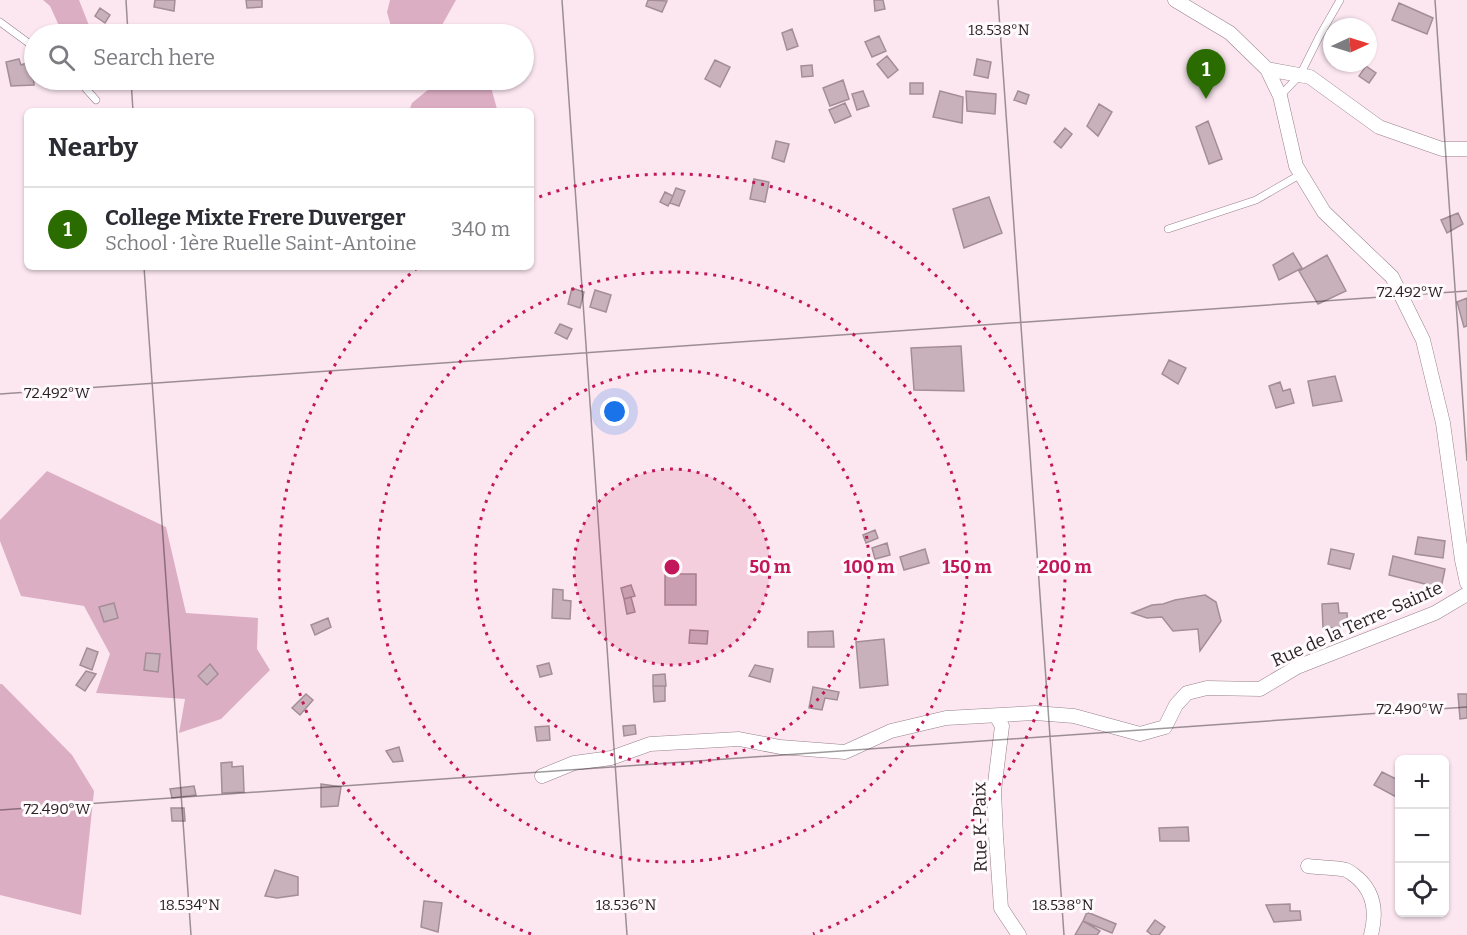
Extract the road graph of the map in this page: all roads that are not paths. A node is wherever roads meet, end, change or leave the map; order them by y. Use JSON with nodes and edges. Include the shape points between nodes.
{"nodes":[{"id":1,"x":1175,"y":0,"type":"edge"},
{"id":2,"x":1340,"y":0,"type":"edge"},
{"id":3,"x":0,"y":22,"type":"edge"},
{"id":4,"x":24,"y":40,"type":"edge"},
{"id":5,"x":1267,"y":69,"type":"junction"},
{"id":6,"x":1300,"y":75,"type":"junction"},
{"id":7,"x":87,"y":90,"type":"edge"},
{"id":8,"x":1280,"y":96,"type":"junction"},
{"id":9,"x":96,"y":100,"type":"dead end"},
{"id":10,"x":1467,"y":149,"type":"edge"},
{"id":11,"x":1301,"y":174,"type":"junction"},
{"id":12,"x":1168,"y":229,"type":"dead end"},
{"id":13,"x":1467,"y":583,"type":"edge"},
{"id":14,"x":1467,"y":594,"type":"edge"},
{"id":15,"x":996,"y":716,"type":"junction"},
{"id":16,"x":542,"y":776,"type":"dead end"},
{"id":17,"x":1308,"y":866,"type":"dead end"},
{"id":18,"x":1019,"y":935,"type":"edge"},
{"id":19,"x":1371,"y":935,"type":"edge"}],
"edges":[{"from":1,"to":5,"type":"street","via":[[1230,33]]},
{"from":2,"to":6,"type":"lane"},
{"from":3,"to":4,"type":"lane"},
{"from":5,"to":6,"type":"street"},
{"from":5,"to":8,"type":"street"},
{"from":6,"to":8,"type":"lane"},
{"from":6,"to":10,"type":"street","via":[[1310,77],[1379,127],[1442,150]]},
{"from":7,"to":9,"type":"lane"},
{"from":8,"to":11,"type":"street"},
{"from":11,"to":12,"type":"lane","via":[[1256,200]]},
{"from":11,"to":13,"type":"street","via":[[1324,212],[1392,277],[1422,340],[1443,423]]},
{"from":14,"to":15,"type":"street","name":"Rue de la Terre-Sainte","via":[[1435,613],[1297,667],[1260,689],[1207,688],[1187,693],[1165,727],[1140,734],[1074,716]]},
{"from":15,"to":16,"type":"street","name":"Rue de la Terre-Sainte","via":[[946,718],[891,731],[845,752],[738,739],[650,744],[611,758],[574,763]]},
{"from":15,"to":18,"type":"street","name":"Rue K-Paix","via":[[1002,726],[994,791],[1001,908]]},
{"from":17,"to":19,"type":"street","via":[[1348,870],[1360,879],[1371,893]]}]}
